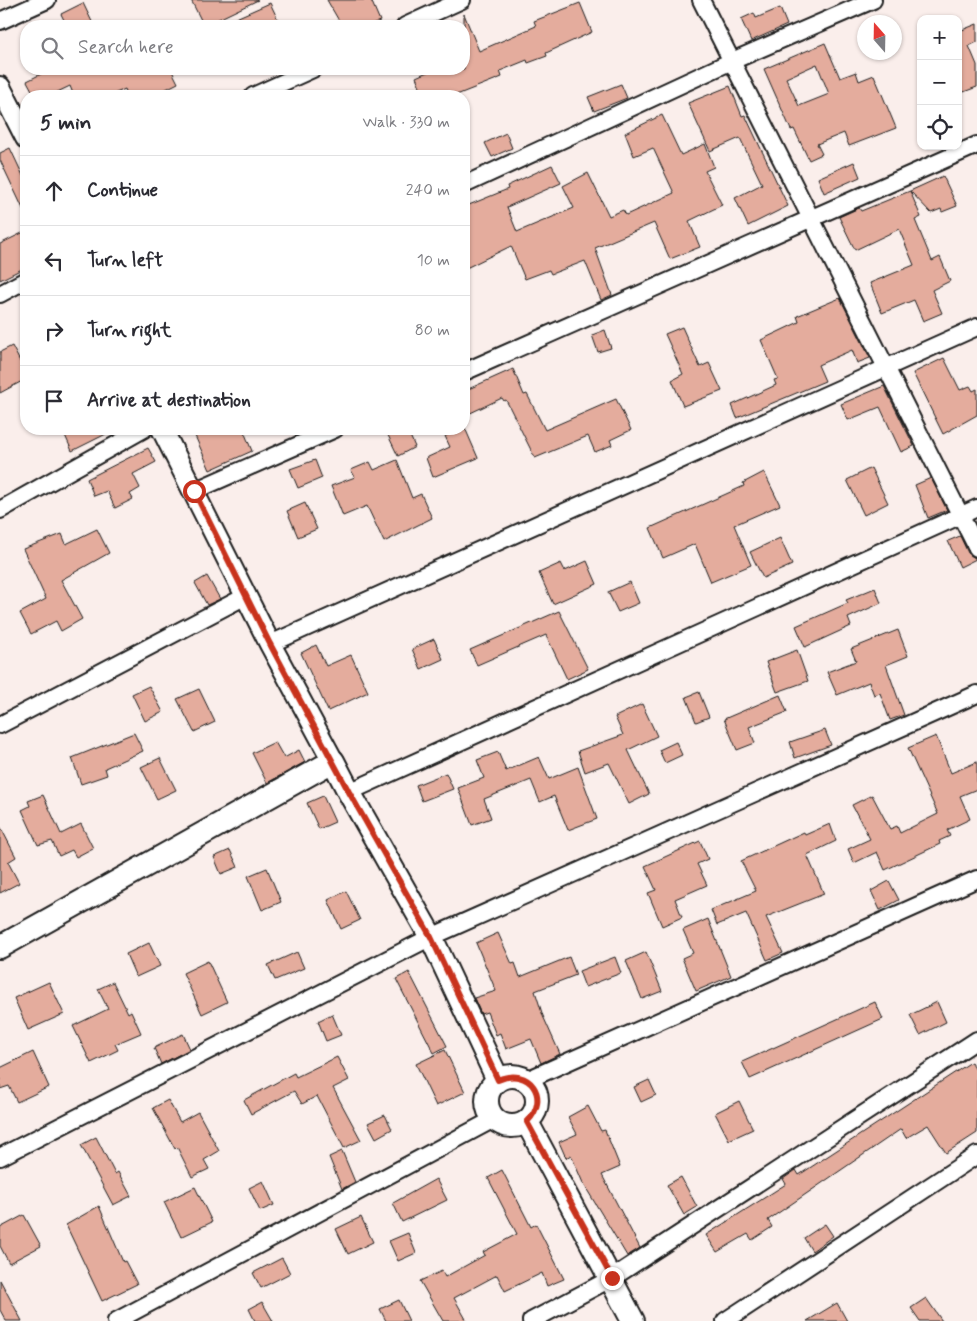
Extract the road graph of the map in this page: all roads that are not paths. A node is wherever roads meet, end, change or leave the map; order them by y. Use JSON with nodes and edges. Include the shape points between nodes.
{"nodes":[{"id":1,"x":47,"y":0,"type":"edge"},
{"id":2,"x":462,"y":0,"type":"edge"},
{"id":3,"x":701,"y":0,"type":"edge"},
{"id":4,"x":873,"y":0,"type":"edge"},
{"id":5,"x":418,"y":20,"type":"edge"},
{"id":6,"x":0,"y":21,"type":"edge"},
{"id":7,"x":732,"y":61,"type":"junction"},
{"id":8,"x":300,"y":75,"type":"edge"},
{"id":9,"x":0,"y":88,"type":"edge"},
{"id":10,"x":266,"y":90,"type":"edge"},
{"id":11,"x":20,"y":126,"type":"edge"},
{"id":12,"x":977,"y":145,"type":"edge"},
{"id":13,"x":470,"y":182,"type":"edge"},
{"id":14,"x":811,"y":218,"type":"junction"},
{"id":15,"x":20,"y":283,"type":"edge"},
{"id":16,"x":0,"y":294,"type":"edge"},
{"id":17,"x":977,"y":327,"type":"edge"},
{"id":18,"x":886,"y":368,"type":"junction"},
{"id":19,"x":470,"y":369,"type":"edge"},
{"id":20,"x":133,"y":435,"type":"edge"},
{"id":21,"x":165,"y":435,"type":"edge"},
{"id":22,"x":321,"y":435,"type":"edge"},
{"id":23,"x":194,"y":491,"type":"junction"},
{"id":24,"x":977,"y":508,"type":"edge"},
{"id":25,"x":0,"y":510,"type":"edge"},
{"id":26,"x":960,"y":516,"type":"junction"},
{"id":27,"x":977,"y":548,"type":"edge"},
{"id":28,"x":246,"y":596,"type":"junction"},
{"id":29,"x":270,"y":644,"type":"junction"},
{"id":30,"x":977,"y":694,"type":"edge"},
{"id":31,"x":0,"y":725,"type":"edge"},
{"id":32,"x":333,"y":761,"type":"junction"},
{"id":33,"x":349,"y":792,"type":"junction"},
{"id":34,"x":977,"y":879,"type":"edge"},
{"id":35,"x":431,"y":937,"type":"junction"},
{"id":36,"x":0,"y":947,"type":"edge"},
{"id":37,"x":977,"y":1040,"type":"edge"},
{"id":38,"x":498,"y":1080,"type":"junction"},
{"id":39,"x":527,"y":1080,"type":"junction"},
{"id":40,"x":494,"y":1119,"type":"junction"},
{"id":41,"x":527,"y":1122,"type":"junction"},
{"id":42,"x":977,"y":1155,"type":"edge"},
{"id":43,"x":0,"y":1157,"type":"edge"},
{"id":44,"x":612,"y":1278,"type":"junction"},
{"id":45,"x":116,"y":1321,"type":"edge"},
{"id":46,"x":531,"y":1321,"type":"edge"},
{"id":47,"x":633,"y":1321,"type":"edge"},
{"id":48,"x":725,"y":1321,"type":"edge"}],
"edges":[{"from":1,"to":6,"type":"street"},
{"from":2,"to":5,"type":"street"},
{"from":3,"to":7,"type":"street"},
{"from":4,"to":7,"type":"street"},
{"from":7,"to":13,"type":"street"},
{"from":7,"to":14,"type":"street"},
{"from":8,"to":10,"type":"street"},
{"from":9,"to":11,"type":"street"},
{"from":12,"to":14,"type":"street"},
{"from":14,"to":18,"type":"street"},
{"from":14,"to":19,"type":"street"},
{"from":15,"to":16,"type":"street"},
{"from":17,"to":18,"type":"street"},
{"from":18,"to":26,"type":"street"},
{"from":18,"to":29,"type":"street"},
{"from":20,"to":25,"type":"street"},
{"from":21,"to":23,"type":"street"},
{"from":22,"to":23,"type":"street"},
{"from":23,"to":28,"type":"street"},
{"from":24,"to":26,"type":"street"},
{"from":26,"to":27,"type":"street"},
{"from":26,"to":33,"type":"street"},
{"from":28,"to":29,"type":"street"},
{"from":28,"to":31,"type":"street"},
{"from":29,"to":32,"type":"street"},
{"from":30,"to":35,"type":"street"},
{"from":32,"to":33,"type":"main road"},
{"from":32,"to":36,"type":"main road"},
{"from":33,"to":35,"type":"main road"},
{"from":34,"to":39,"type":"street"},
{"from":35,"to":38,"type":"main road"},
{"from":35,"to":43,"type":"street"},
{"from":37,"to":44,"type":"street"},
{"from":38,"to":39,"type":"main road","via":[[512,1076]]},
{"from":38,"to":40,"type":"main road","via":[[492,1086],[487,1103]]},
{"from":39,"to":41,"type":"main road","via":[[534,1086],[538,1106]]},
{"from":40,"to":41,"type":"main road","via":[[510,1126]]},
{"from":40,"to":45,"type":"street"},
{"from":41,"to":44,"type":"main road"},
{"from":42,"to":48,"type":"street"},
{"from":44,"to":46,"type":"street"},
{"from":44,"to":47,"type":"main road"}]}
